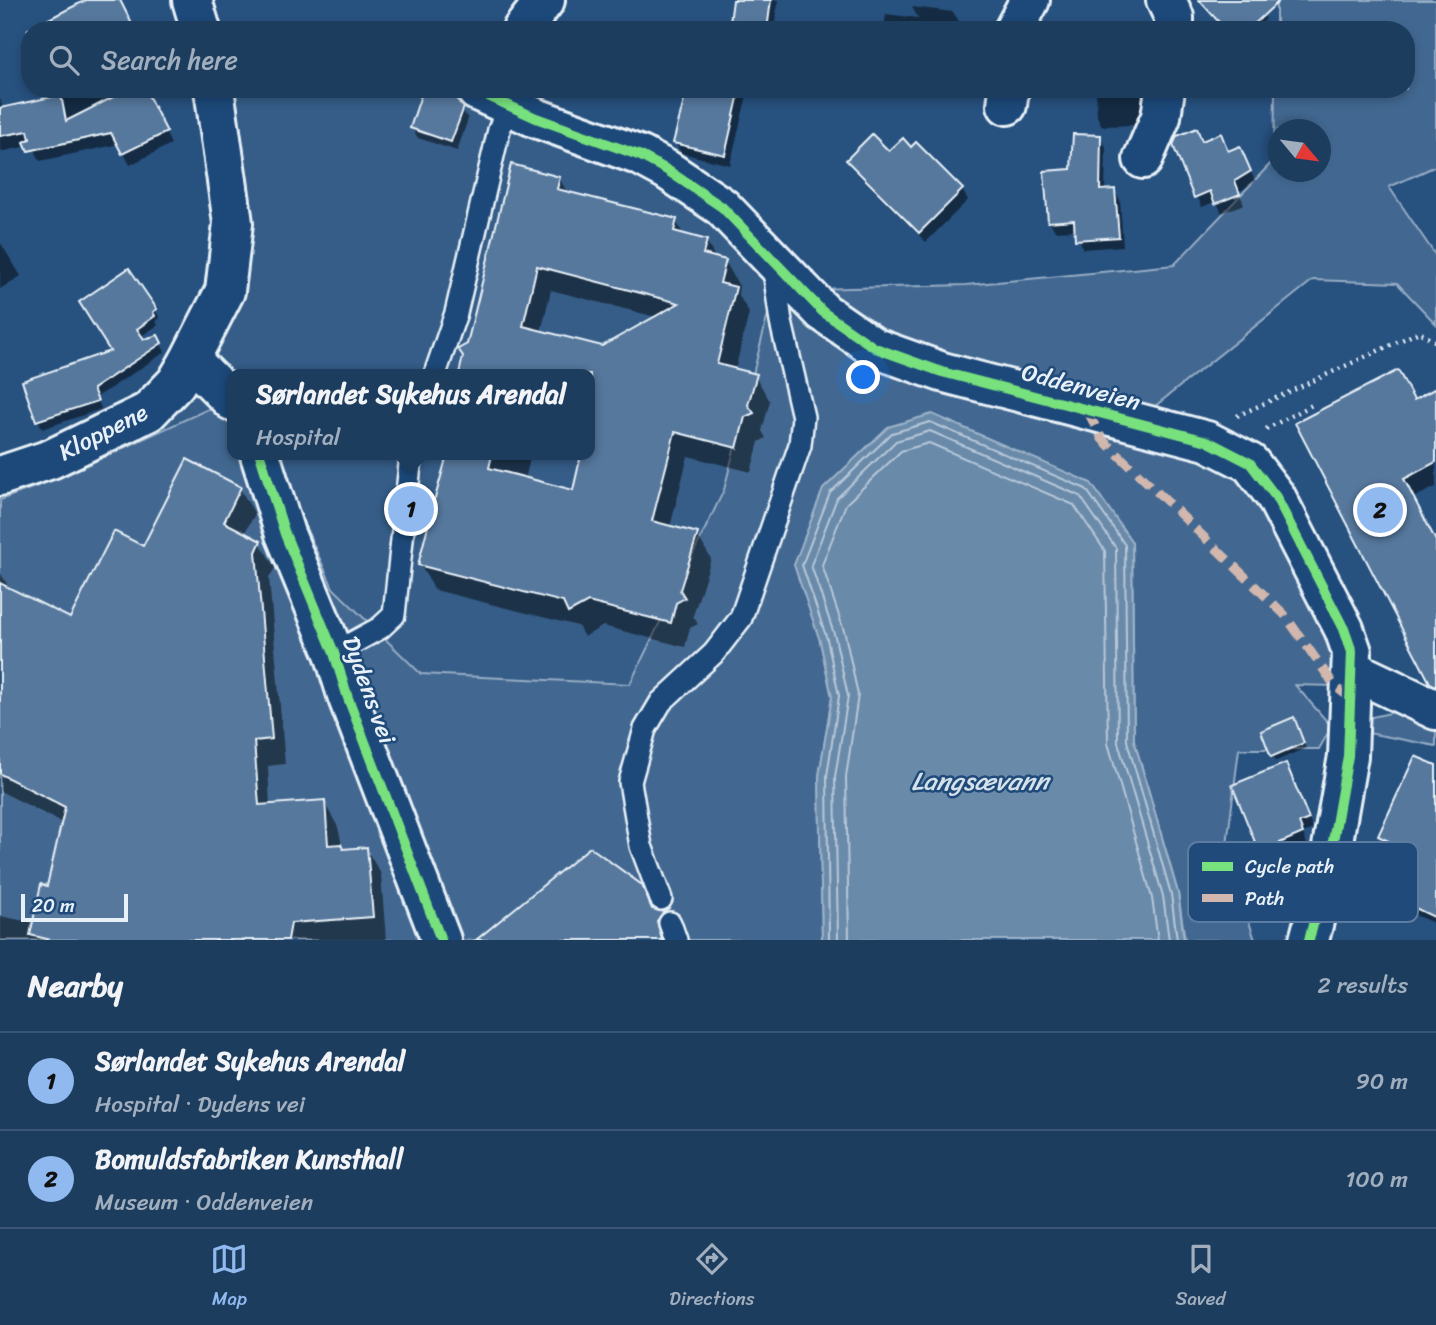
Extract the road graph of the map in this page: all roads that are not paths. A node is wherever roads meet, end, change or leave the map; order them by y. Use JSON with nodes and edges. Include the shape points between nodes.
{"nodes":[{"id":1,"x":192,"y":0,"type":"edge"},
{"id":2,"x":545,"y":0,"type":"edge"},
{"id":3,"x":1030,"y":0,"type":"edge"},
{"id":4,"x":1166,"y":0,"type":"edge"},
{"id":5,"x":198,"y":21,"type":"edge"},
{"id":6,"x":529,"y":21,"type":"edge"},
{"id":7,"x":1019,"y":21,"type":"edge"},
{"id":8,"x":1174,"y":21,"type":"edge"},
{"id":9,"x":215,"y":98,"type":"edge"},
{"id":10,"x":486,"y":98,"type":"edge"},
{"id":11,"x":494,"y":98,"type":"edge"},
{"id":12,"x":1164,"y":98,"type":"edge"},
{"id":13,"x":1143,"y":159,"type":"dead end"},
{"id":14,"x":772,"y":258,"type":"junction"},
{"id":15,"x":188,"y":363,"type":"junction"},
{"id":16,"x":437,"y":369,"type":"edge"},
{"id":17,"x":227,"y":395,"type":"edge"},
{"id":18,"x":262,"y":460,"type":"edge"},
{"id":19,"x":410,"y":460,"type":"edge"},
{"id":20,"x":0,"y":476,"type":"edge"},
{"id":21,"x":334,"y":653,"type":"junction"},
{"id":22,"x":1352,"y":670,"type":"junction"},
{"id":23,"x":1436,"y":710,"type":"edge"},
{"id":24,"x":1333,"y":842,"type":"edge"},
{"id":25,"x":661,"y":899,"type":"dead end"},
{"id":26,"x":1314,"y":922,"type":"edge"},
{"id":27,"x":441,"y":940,"type":"edge"},
{"id":28,"x":1310,"y":940,"type":"edge"}],
"edges":[{"from":1,"to":5,"type":"street"},
{"from":2,"to":6,"type":"street"},
{"from":3,"to":7,"type":"street"},
{"from":4,"to":8,"type":"street"},
{"from":9,"to":15,"type":"street","name":"Kloppene","via":[[233,223],[225,290]]},
{"from":10,"to":16,"type":"lane","via":[[499,130],[456,313]]},
{"from":11,"to":14,"type":"street","name":"Oddenveien","via":[[667,170],[722,207]]},
{"from":12,"to":13,"type":"street"},
{"from":14,"to":22,"type":"street","name":"Oddenveien","via":[[823,312],[875,348],[942,372],[1207,441],[1250,463],[1276,497],[1345,629]]},
{"from":14,"to":25,"type":"lane","via":[[781,323],[803,417],[800,445],[741,618],[714,653],[660,702],[645,729],[630,782],[641,846]]},
{"from":15,"to":17,"type":"street"},
{"from":15,"to":20,"type":"street","name":"Kloppene","via":[[148,412],[51,459]]},
{"from":18,"to":21,"type":"street","name":"Dydens vei","via":[[285,534]]},
{"from":19,"to":21,"type":"lane","via":[[394,615]]},
{"from":21,"to":27,"type":"street","name":"Dydens vei"},
{"from":22,"to":23,"type":"street"},
{"from":22,"to":24,"type":"street","name":"Oddenveien","via":[[1348,756]]},
{"from":26,"to":28,"type":"street","name":"Oddenveien"}]}
